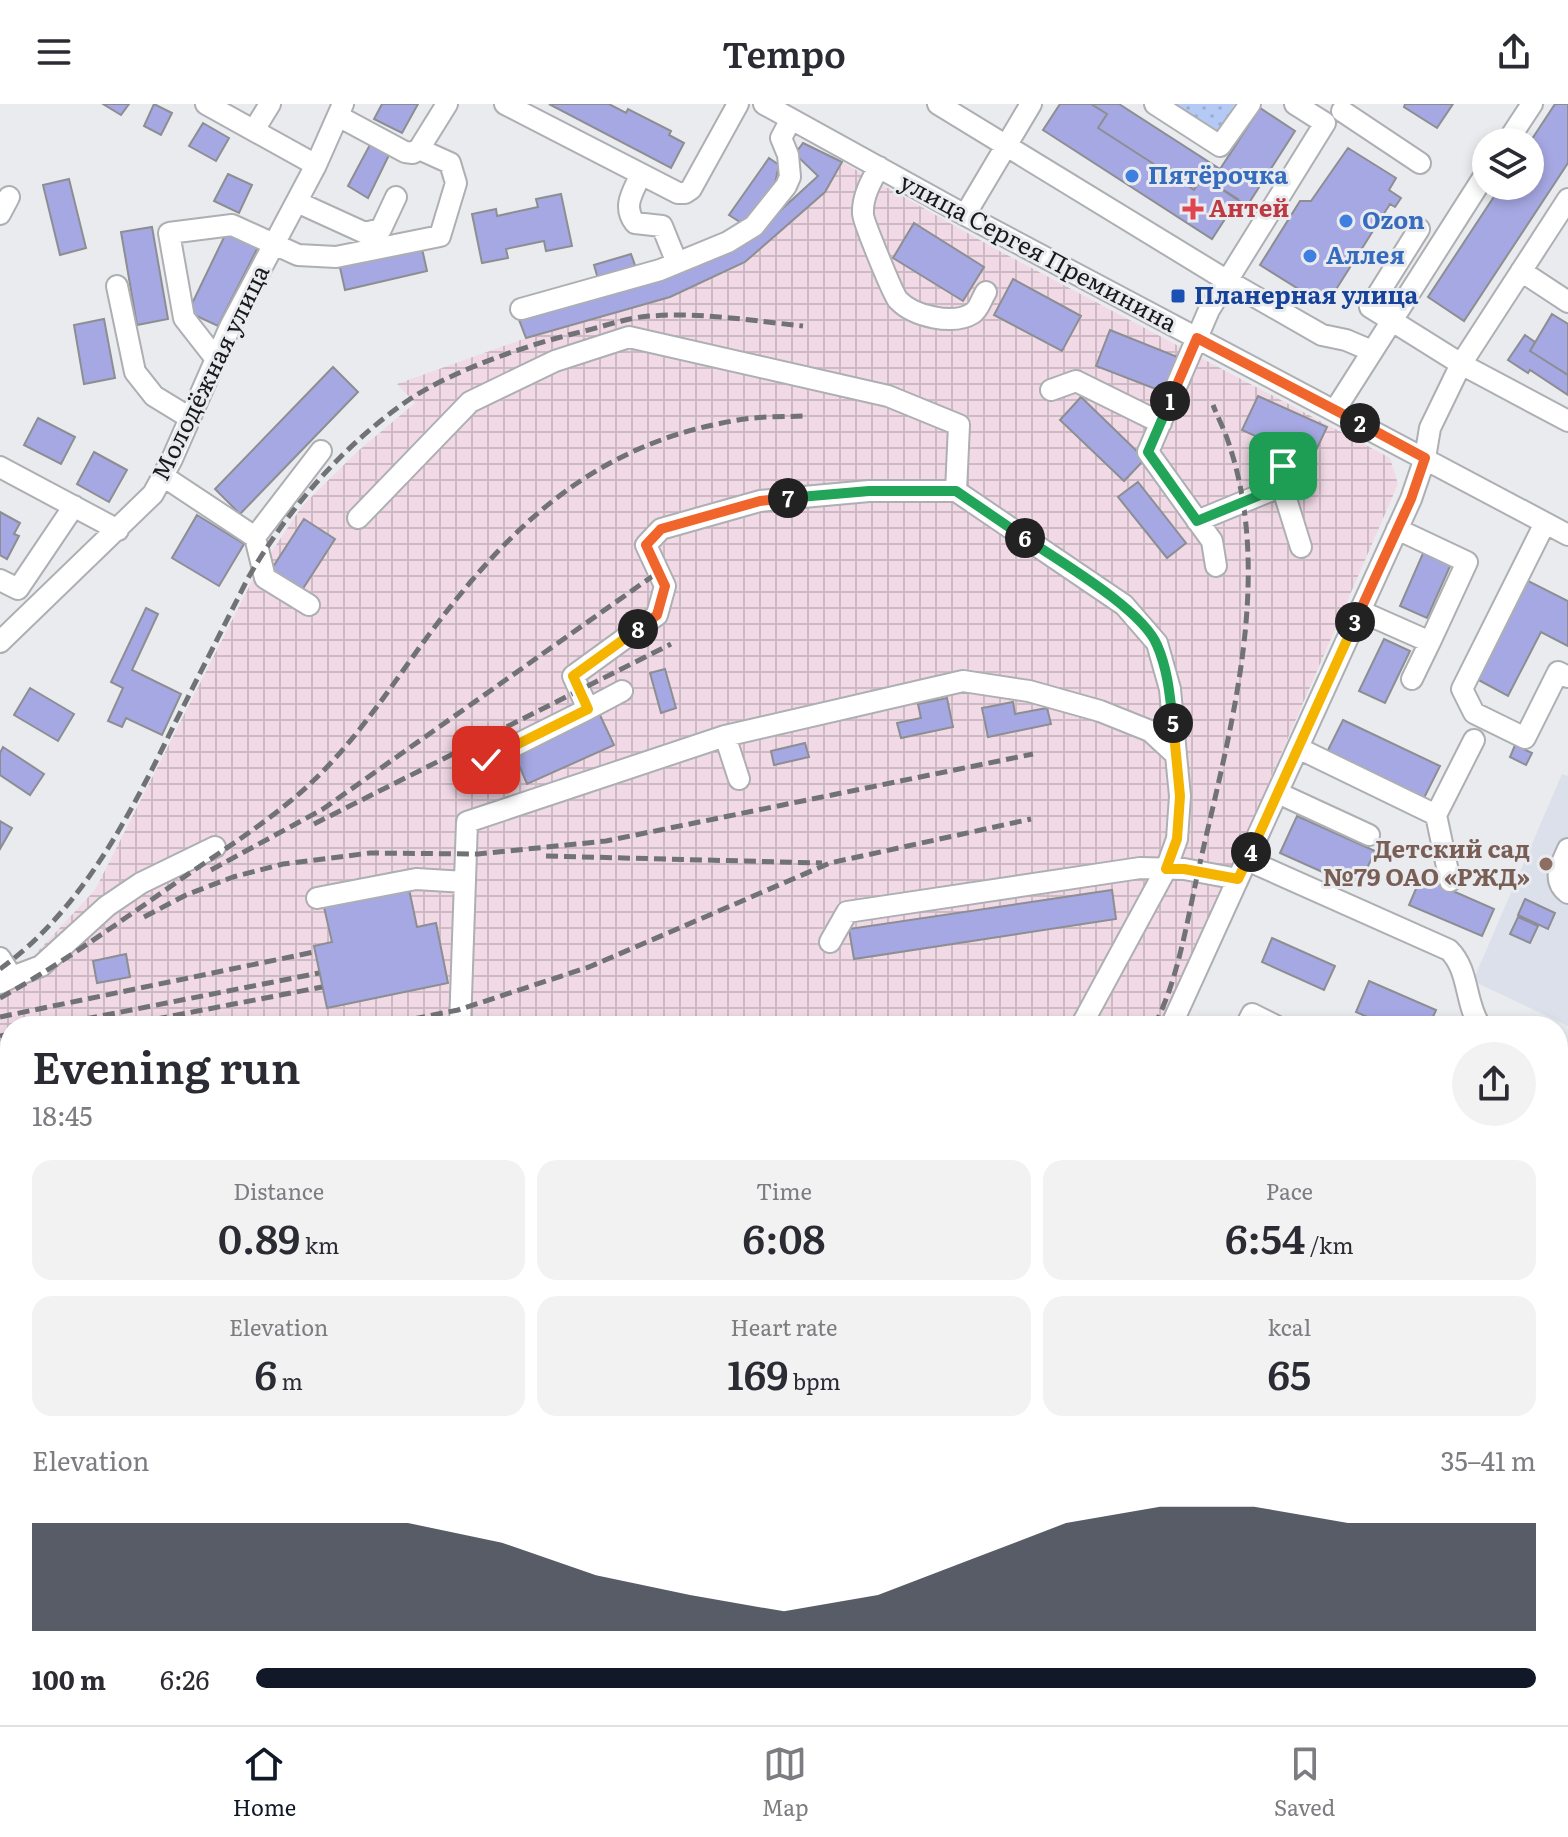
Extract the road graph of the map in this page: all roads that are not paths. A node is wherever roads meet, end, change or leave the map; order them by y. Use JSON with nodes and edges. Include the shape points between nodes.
{"nodes":[{"id":1,"x":206,"y":104,"type":"edge"},
{"id":2,"x":270,"y":104,"type":"edge"},
{"id":3,"x":447,"y":104,"type":"edge"},
{"id":4,"x":505,"y":104,"type":"edge"},
{"id":5,"x":738,"y":104,"type":"edge"},
{"id":6,"x":764,"y":104,"type":"edge"},
{"id":7,"x":938,"y":104,"type":"edge"},
{"id":8,"x":1031,"y":104,"type":"edge"},
{"id":9,"x":1155,"y":104,"type":"edge"},
{"id":10,"x":1250,"y":104,"type":"edge"},
{"id":11,"x":1296,"y":104,"type":"edge"},
{"id":12,"x":1532,"y":104,"type":"edge"},
{"id":13,"x":1344,"y":107,"type":"edge"},
{"id":14,"x":341,"y":110,"type":"edge"},
{"id":15,"x":791,"y":119,"type":"junction"},
{"id":16,"x":1325,"y":123,"type":"junction"},
{"id":17,"x":1516,"y":128,"type":"edge"},
{"id":18,"x":254,"y":130,"type":"junction"},
{"id":19,"x":1006,"y":144,"type":"junction"},
{"id":20,"x":419,"y":149,"type":"junction"},
{"id":21,"x":1420,"y":163,"type":"dead end"},
{"id":22,"x":316,"y":165,"type":"junction"},
{"id":23,"x":879,"y":167,"type":"junction"},
{"id":24,"x":641,"y":174,"type":"junction"},
{"id":25,"x":1472,"y":195,"type":"edge"},
{"id":26,"x":396,"y":197,"type":"dead end"},
{"id":27,"x":1568,"y":199,"type":"edge"},
{"id":28,"x":297,"y":202,"type":"junction"},
{"id":29,"x":965,"y":215,"type":"junction"},
{"id":30,"x":1419,"y":229,"type":"dead end"},
{"id":31,"x":274,"y":243,"type":"junction"},
{"id":32,"x":677,"y":263,"type":"junction"},
{"id":33,"x":1521,"y":271,"type":"junction"},
{"id":34,"x":1226,"y":280,"type":"junction"},
{"id":35,"x":117,"y":286,"type":"dead end"},
{"id":36,"x":986,"y":292,"type":"dead end"},
{"id":37,"x":1568,"y":302,"type":"edge"},
{"id":38,"x":521,"y":309,"type":"dead end"},
{"id":39,"x":1391,"y":321,"type":"junction"},
{"id":40,"x":1197,"y":338,"type":"junction"},
{"id":41,"x":1372,"y":351,"type":"junction"},
{"id":42,"x":216,"y":359,"type":"junction"},
{"id":43,"x":1461,"y":364,"type":"junction"},
{"id":44,"x":1051,"y":390,"type":"dead end"},
{"id":45,"x":1335,"y":410,"type":"junction"},
{"id":46,"x":190,"y":418,"type":"junction"},
{"id":47,"x":1568,"y":421,"type":"edge"},
{"id":48,"x":1161,"y":423,"type":"junction"},
{"id":49,"x":321,"y":451,"type":"dead end"},
{"id":50,"x":1425,"y":458,"type":"junction"},
{"id":51,"x":0,"y":467,"type":"edge"},
{"id":52,"x":163,"y":476,"type":"junction"},
{"id":53,"x":956,"y":491,"type":"junction"},
{"id":54,"x":74,"y":506,"type":"junction"},
{"id":55,"x":358,"y":518,"type":"dead end"},
{"id":56,"x":1197,"y":521,"type":"junction"},
{"id":57,"x":1545,"y":523,"type":"junction"},
{"id":58,"x":1397,"y":529,"type":"junction"},
{"id":59,"x":118,"y":530,"type":"junction"},
{"id":60,"x":1568,"y":535,"type":"edge"},
{"id":61,"x":255,"y":537,"type":"junction"},
{"id":62,"x":1301,"y":547,"type":"dead end"},
{"id":63,"x":1216,"y":566,"type":"dead end"},
{"id":64,"x":0,"y":580,"type":"edge"},
{"id":65,"x":309,"y":605,"type":"dead end"},
{"id":66,"x":1360,"y":611,"type":"junction"},
{"id":67,"x":0,"y":642,"type":"edge"},
{"id":68,"x":1430,"y":642,"type":"junction"},
{"id":69,"x":1568,"y":677,"type":"edge"},
{"id":70,"x":1412,"y":679,"type":"dead end"},
{"id":71,"x":622,"y":691,"type":"dead end"},
{"id":72,"x":588,"y":709,"type":"junction"},
{"id":73,"x":725,"y":736,"type":"junction"},
{"id":74,"x":1474,"y":740,"type":"dead end"},
{"id":75,"x":1298,"y":748,"type":"junction"},
{"id":76,"x":1176,"y":755,"type":"junction"},
{"id":77,"x":497,"y":779,"type":"dead end"},
{"id":78,"x":739,"y":779,"type":"dead end"},
{"id":79,"x":1278,"y":793,"type":"junction"},
{"id":80,"x":1436,"y":815,"type":"junction"},
{"id":81,"x":1369,"y":835,"type":"dead end"},
{"id":82,"x":215,"y":847,"type":"dead end"},
{"id":83,"x":1568,"y":849,"type":"edge"},
{"id":84,"x":1166,"y":869,"type":"junction"},
{"id":85,"x":1243,"y":870,"type":"junction"},
{"id":86,"x":1450,"y":881,"type":"dead end"},
{"id":87,"x":465,"y":882,"type":"junction"},
{"id":88,"x":1568,"y":893,"type":"edge"},
{"id":89,"x":317,"y":898,"type":"dead end"},
{"id":90,"x":830,"y":942,"type":"dead end"},
{"id":91,"x":0,"y":958,"type":"edge"},
{"id":92,"x":6,"y":980,"type":"edge"},
{"id":93,"x":460,"y":1016,"type":"edge"},
{"id":94,"x":1085,"y":1016,"type":"edge"},
{"id":95,"x":1176,"y":1016,"type":"edge"},
{"id":96,"x":1476,"y":1016,"type":"edge"}],
"edges":[{"from":1,"to":18,"type":"street"},
{"from":2,"to":18,"type":"street"},
{"from":3,"to":20,"type":"street"},
{"from":4,"to":24,"type":"street"},
{"from":5,"to":24,"type":"street","via":[[691,189],[678,193]]},
{"from":6,"to":15,"type":"street","name":"улица Сергея Преминина"},
{"from":7,"to":19,"type":"street"},
{"from":8,"to":19,"type":"street"},
{"from":9,"to":10,"type":"street","via":[[1220,146]]},
{"from":11,"to":16,"type":"street"},
{"from":12,"to":17,"type":"street"},
{"from":13,"to":16,"type":"street"},
{"from":13,"to":21,"type":"street"},
{"from":14,"to":20,"type":"street","via":[[405,152]]},
{"from":14,"to":22,"type":"street","name":"Молодёжная улица"},
{"from":15,"to":23,"type":"street","name":"улица Сергея Преминина"},
{"from":15,"to":32,"type":"street","via":[[781,138],[791,168],[786,186],[754,226]]},
{"from":16,"to":34,"type":"street"},
{"from":18,"to":22,"type":"street"},
{"from":19,"to":29,"type":"street"},
{"from":19,"to":34,"type":"street"},
{"from":20,"to":31,"type":"street","via":[[450,163],[456,183],[440,236],[336,257],[298,255]]},
{"from":22,"to":28,"type":"street","name":"Молодёжная улица"},
{"from":23,"to":29,"type":"street","name":"улица Сергея Преминина"},
{"from":23,"to":36,"type":"street","via":[[868,187],[863,215],[896,299],[913,311],[957,319],[975,312]]},
{"from":24,"to":32,"type":"street","via":[[627,205],[629,215],[635,223],[662,226]]},
{"from":25,"to":39,"type":"street"},
{"from":26,"to":28,"type":"street","via":[[381,229],[365,233]]},
{"from":27,"to":33,"type":"street"},
{"from":28,"to":31,"type":"street","name":"Молодёжная улица"},
{"from":29,"to":40,"type":"street","name":"улица Сергея Преминина"},
{"from":30,"to":39,"type":"street","via":[[1370,307]]},
{"from":31,"to":42,"type":"street","name":"Молодёжная улица"},
{"from":31,"to":42,"type":"street","via":[[232,225],[169,233],[184,318]]},
{"from":32,"to":38,"type":"street"},
{"from":33,"to":37,"type":"street"},
{"from":33,"to":43,"type":"street"},
{"from":34,"to":40,"type":"street"},
{"from":34,"to":41,"type":"street","via":[[1322,335]]},
{"from":35,"to":46,"type":"street","via":[[135,372],[154,396]]},
{"from":39,"to":41,"type":"street"},
{"from":39,"to":43,"type":"street"},
{"from":40,"to":45,"type":"street","name":"улица Сергея Преминина"},
{"from":40,"to":48,"type":"street"},
{"from":41,"to":45,"type":"street"},
{"from":42,"to":46,"type":"street","name":"Молодёжная улица"},
{"from":43,"to":47,"type":"street"},
{"from":43,"to":50,"type":"street","via":[[1430,428]]},
{"from":44,"to":48,"type":"street","via":[[1076,381]]},
{"from":45,"to":50,"type":"street","name":"улица Сергея Преминина"},
{"from":46,"to":52,"type":"street","name":"Молодёжная улица"},
{"from":48,"to":56,"type":"street","via":[[1148,452]]},
{"from":49,"to":61,"type":"street"},
{"from":50,"to":57,"type":"street","name":"улица Сергея Преминина"},
{"from":50,"to":58,"type":"street"},
{"from":51,"to":54,"type":"street"},
{"from":52,"to":59,"type":"street","name":"Молодёжная улица"},
{"from":52,"to":61,"type":"street"},
{"from":53,"to":55,"type":"street","via":[[959,425],[888,396],[629,337],[555,361],[470,402]]},
{"from":53,"to":72,"type":"street","via":[[869,491],[760,501],[661,529],[646,545],[665,586],[657,615],[573,676]]},
{"from":53,"to":76,"type":"street","via":[[1124,605],[1157,643],[1170,689]]},
{"from":54,"to":59,"type":"street"},
{"from":54,"to":64,"type":"street","via":[[18,589]]},
{"from":56,"to":62,"type":"street","via":[[1282,476]]},
{"from":56,"to":63,"type":"street","via":[[1212,541]]},
{"from":57,"to":60,"type":"street","name":"улица Сергея Преминина"},
{"from":57,"to":69,"type":"street","via":[[1462,689],[1474,713],[1525,738],[1558,672]]},
{"from":58,"to":66,"type":"street"},
{"from":58,"to":68,"type":"street","via":[[1467,562]]},
{"from":59,"to":67,"type":"street","name":"Молодёжная улица"},
{"from":61,"to":65,"type":"street","via":[[265,578]]},
{"from":66,"to":68,"type":"street"},
{"from":66,"to":75,"type":"street"},
{"from":68,"to":70,"type":"street"},
{"from":71,"to":72,"type":"street"},
{"from":72,"to":77,"type":"street","via":[[486,760]]},
{"from":73,"to":76,"type":"street","via":[[963,681],[1029,691],[1100,711],[1150,731]]},
{"from":73,"to":78,"type":"street"},
{"from":73,"to":87,"type":"street","via":[[467,822]]},
{"from":74,"to":80,"type":"street"},
{"from":75,"to":79,"type":"street"},
{"from":75,"to":80,"type":"street"},
{"from":76,"to":84,"type":"street","via":[[1177,839]]},
{"from":79,"to":81,"type":"street"},
{"from":79,"to":85,"type":"street"},
{"from":80,"to":86,"type":"street"},
{"from":82,"to":92,"type":"street","via":[[141,883],[107,906],[41,966]]},
{"from":83,"to":88,"type":"street","via":[[1558,876]]},
{"from":84,"to":85,"type":"street"},
{"from":84,"to":90,"type":"street","via":[[1140,868],[847,912]]},
{"from":84,"to":94,"type":"street"},
{"from":85,"to":95,"type":"street"},
{"from":85,"to":96,"type":"street","via":[[1449,950],[1459,960]]},
{"from":87,"to":89,"type":"street","via":[[416,879]]},
{"from":87,"to":93,"type":"street"},
{"from":91,"to":92,"type":"street"}]}
